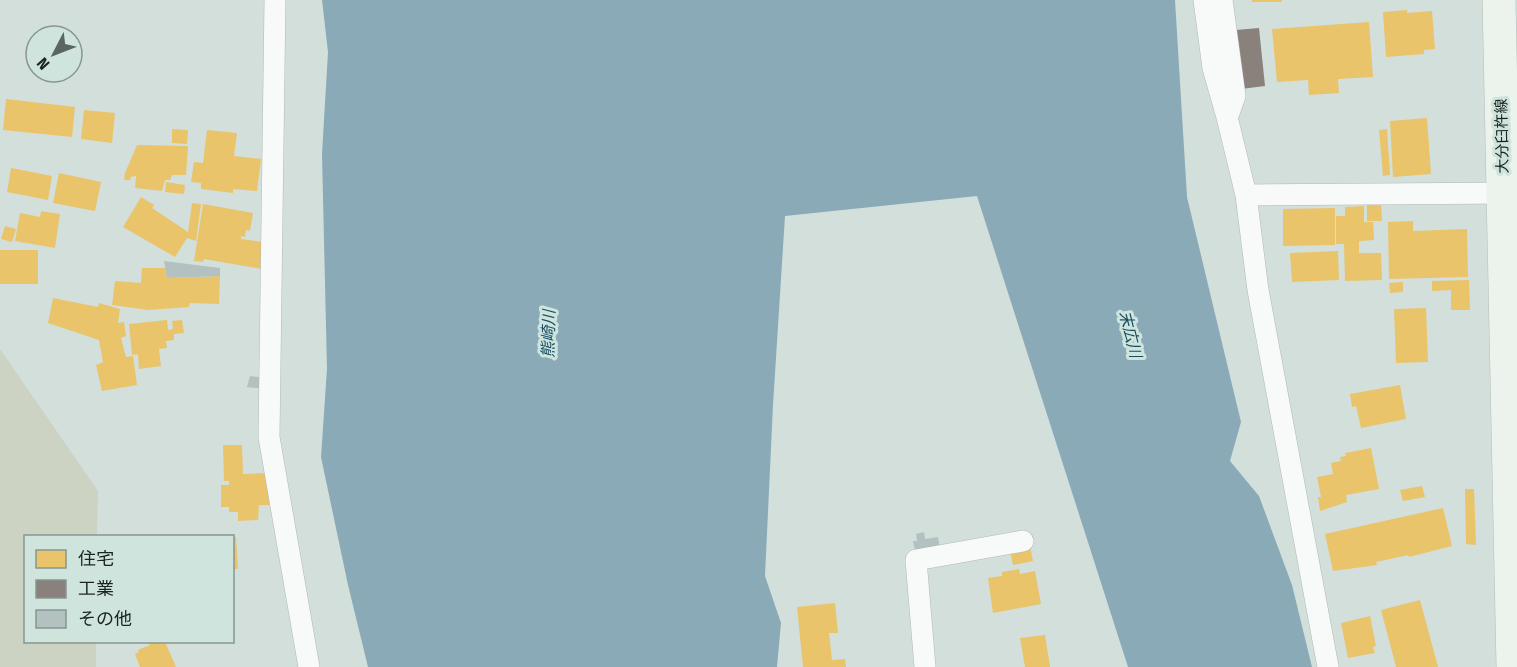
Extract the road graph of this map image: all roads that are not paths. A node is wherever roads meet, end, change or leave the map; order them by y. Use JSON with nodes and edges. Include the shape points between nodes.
{"nodes":[{"id":1,"x":275,"y":0,"type":"edge"},
{"id":2,"x":1204,"y":0,"type":"edge"},
{"id":3,"x":1222,"y":0,"type":"edge"},
{"id":4,"x":1499,"y":0,"type":"edge"},
{"id":5,"x":1227,"y":117,"type":"junction"},
{"id":6,"x":1510,"y":193,"type":"edge"},
{"id":7,"x":1246,"y":195,"type":"junction"},
{"id":8,"x":1023,"y":541,"type":"dead end"},
{"id":9,"x":309,"y":667,"type":"edge"},
{"id":10,"x":925,"y":667,"type":"edge"},
{"id":11,"x":1328,"y":667,"type":"edge"},
{"id":12,"x":1513,"y":667,"type":"edge"}],
"edges":[{"from":1,"to":9,"type":"street","via":[[269,437]]},
{"from":2,"to":5,"type":"street","via":[[1213,68]]},
{"from":3,"to":5,"type":"street","via":[[1235,96]]},
{"from":4,"to":6,"type":"main road","name":"大分臼杵線"},
{"from":5,"to":7,"type":"street"},
{"from":6,"to":7,"type":"street"},
{"from":6,"to":12,"type":"main road","name":"大分臼杵線"},
{"from":7,"to":11,"type":"street","via":[[1258,290]]},
{"from":8,"to":10,"type":"street","via":[[916,560]]}]}
